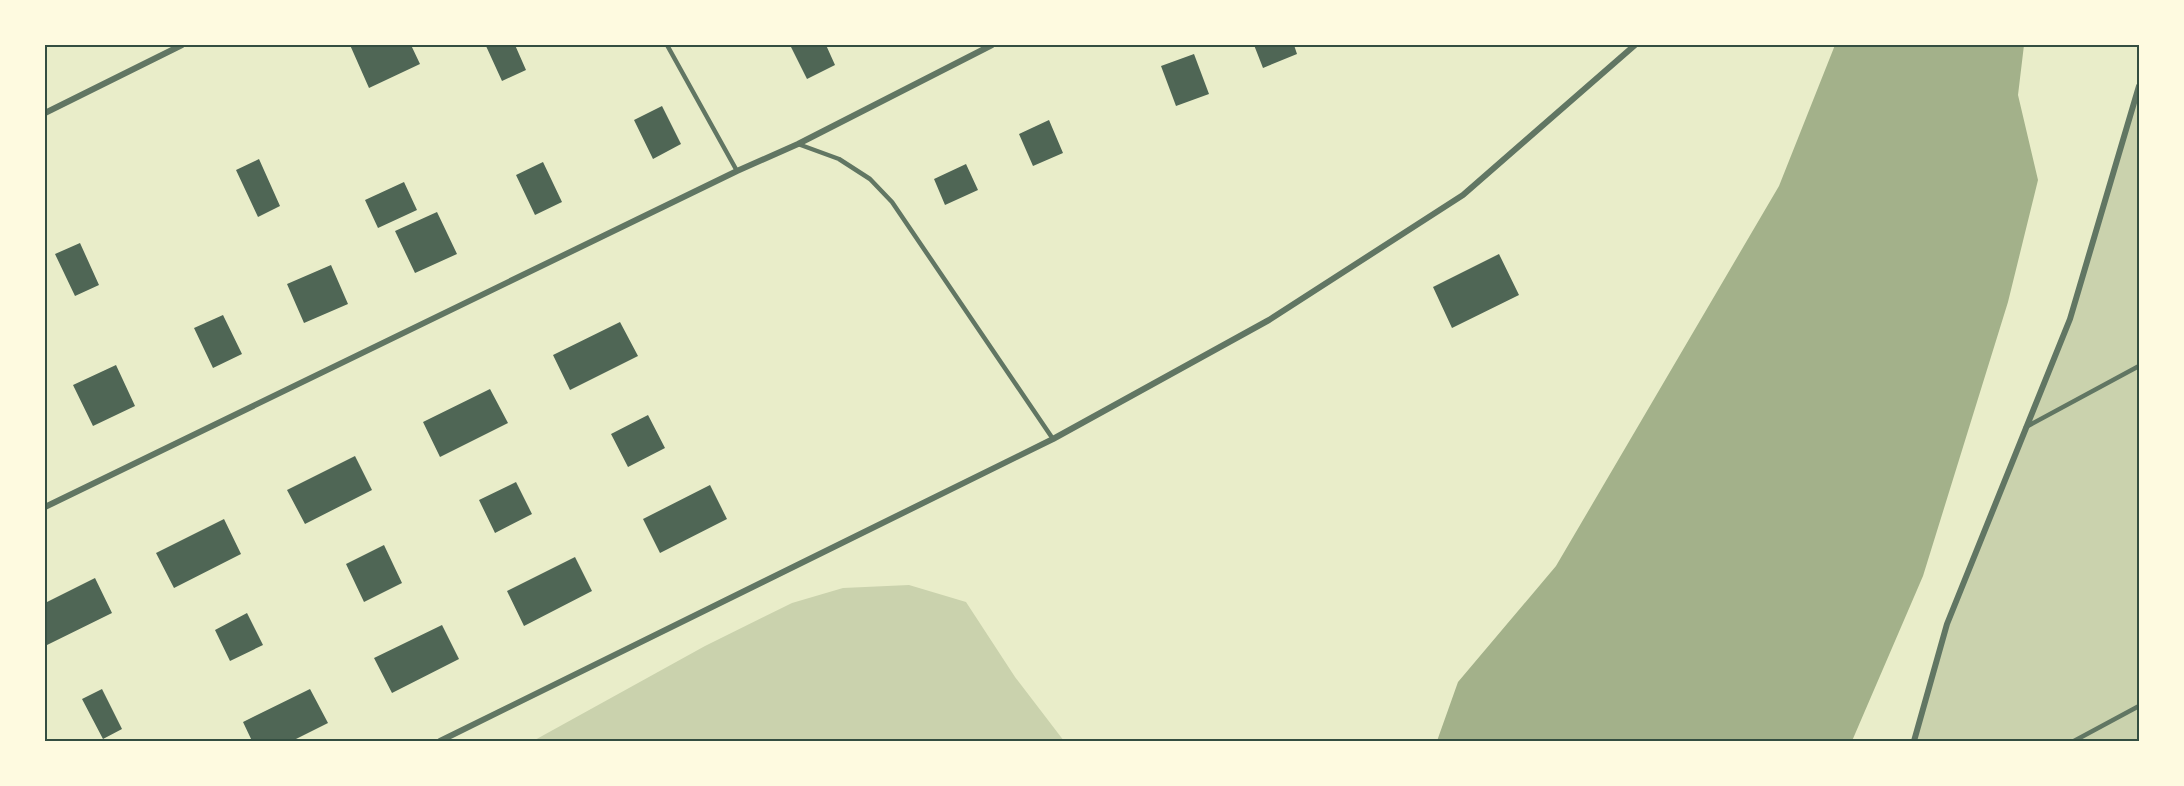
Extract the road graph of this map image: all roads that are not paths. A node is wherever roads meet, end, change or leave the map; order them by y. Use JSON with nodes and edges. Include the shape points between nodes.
{"nodes":[{"id":1,"x":182,"y":45,"type":"edge"},
{"id":2,"x":667,"y":45,"type":"edge"},
{"id":3,"x":992,"y":45,"type":"edge"},
{"id":4,"x":1635,"y":45,"type":"edge"},
{"id":5,"x":2139,"y":86,"type":"edge"},
{"id":6,"x":45,"y":113,"type":"edge"},
{"id":7,"x":798,"y":144,"type":"junction"},
{"id":8,"x":737,"y":171,"type":"junction"},
{"id":9,"x":2139,"y":366,"type":"edge"},
{"id":10,"x":2026,"y":427,"type":"junction"},
{"id":11,"x":1053,"y":439,"type":"junction"},
{"id":12,"x":45,"y":507,"type":"edge"},
{"id":13,"x":2139,"y":706,"type":"edge"},
{"id":14,"x":440,"y":741,"type":"edge"},
{"id":15,"x":1914,"y":741,"type":"edge"},
{"id":16,"x":2074,"y":741,"type":"edge"}],
"edges":[{"from":1,"to":6,"type":"street"},
{"from":2,"to":8,"type":"lane"},
{"from":3,"to":7,"type":"street"},
{"from":4,"to":11,"type":"street","via":[[1463,195],[1269,320]]},
{"from":5,"to":10,"type":"street","via":[[2070,319]]},
{"from":7,"to":8,"type":"street"},
{"from":7,"to":11,"type":"lane","via":[[839,159],[870,179],[892,202]]},
{"from":8,"to":12,"type":"street"},
{"from":9,"to":10,"type":"lane"},
{"from":10,"to":15,"type":"street","via":[[1947,624]]},
{"from":11,"to":14,"type":"street"},
{"from":13,"to":16,"type":"lane"}]}
